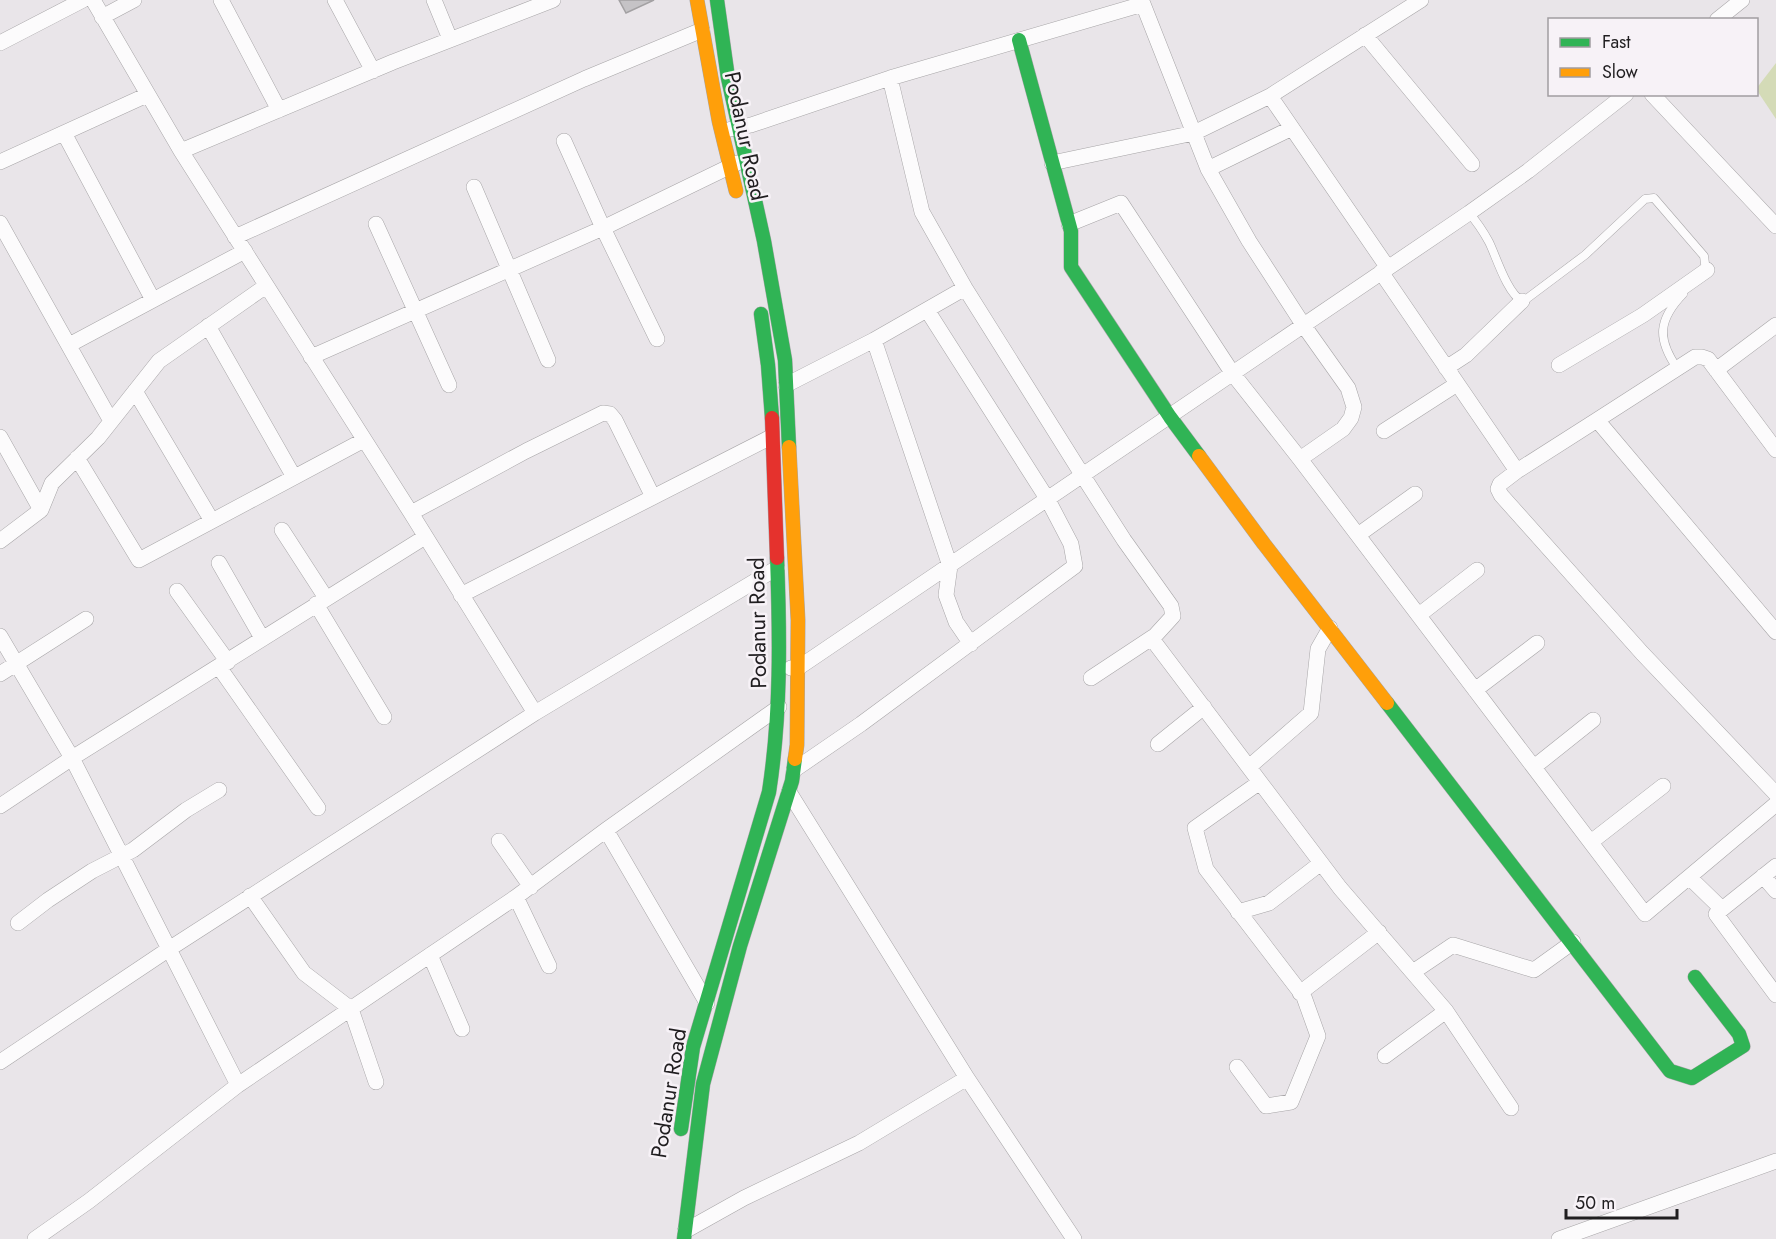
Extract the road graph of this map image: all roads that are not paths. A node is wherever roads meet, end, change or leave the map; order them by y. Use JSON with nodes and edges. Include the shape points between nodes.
{"nodes":[{"id":1,"x":83,"y":0,"type":"edge"},
{"id":2,"x":93,"y":0,"type":"edge"},
{"id":3,"x":134,"y":0,"type":"edge"},
{"id":4,"x":221,"y":0,"type":"edge"},
{"id":5,"x":334,"y":0,"type":"edge"},
{"id":6,"x":434,"y":0,"type":"edge"},
{"id":7,"x":553,"y":0,"type":"edge"},
{"id":8,"x":697,"y":0,"type":"edge"},
{"id":9,"x":717,"y":0,"type":"edge"},
{"id":10,"x":1421,"y":0,"type":"edge"},
{"id":11,"x":1742,"y":0,"type":"edge"},
{"id":12,"x":1148,"y":2,"type":"edge"},
{"id":13,"x":102,"y":16,"type":"junction"},
{"id":14,"x":1720,"y":18,"type":"edge"},
{"id":15,"x":702,"y":30,"type":"junction"},
{"id":16,"x":1365,"y":35,"type":"junction"},
{"id":17,"x":450,"y":39,"type":"junction"},
{"id":18,"x":1018,"y":40,"type":"junction"},
{"id":19,"x":0,"y":43,"type":"edge"},
{"id":20,"x":373,"y":70,"type":"junction"},
{"id":21,"x":890,"y":78,"type":"junction"},
{"id":22,"x":147,"y":95,"type":"junction"},
{"id":23,"x":1270,"y":96,"type":"junction"},
{"id":24,"x":1623,"y":96,"type":"edge"},
{"id":25,"x":1654,"y":96,"type":"edge"},
{"id":26,"x":279,"y":110,"type":"junction"},
{"id":27,"x":739,"y":126,"type":"junction"},
{"id":28,"x":1292,"y":128,"type":"junction"},
{"id":29,"x":722,"y":131,"type":"junction"},
{"id":30,"x":64,"y":133,"type":"junction"},
{"id":31,"x":1194,"y":133,"type":"junction"},
{"id":32,"x":564,"y":141,"type":"dead end"},
{"id":33,"x":181,"y":151,"type":"junction"},
{"id":34,"x":746,"y":159,"type":"junction"},
{"id":35,"x":0,"y":162,"type":"edge"},
{"id":36,"x":1052,"y":163,"type":"junction"},
{"id":37,"x":1472,"y":164,"type":"dead end"},
{"id":38,"x":730,"y":166,"type":"junction"},
{"id":39,"x":1208,"y":169,"type":"junction"},
{"id":40,"x":474,"y":188,"type":"dead end"},
{"id":41,"x":738,"y":200,"type":"dead end"},
{"id":42,"x":1469,"y":213,"type":"junction"},
{"id":43,"x":0,"y":223,"type":"edge"},
{"id":44,"x":376,"y":224,"type":"dead end"},
{"id":45,"x":1069,"y":224,"type":"junction"},
{"id":46,"x":1776,"y":226,"type":"edge"},
{"id":47,"x":603,"y":228,"type":"junction"},
{"id":48,"x":235,"y":237,"type":"junction"},
{"id":49,"x":245,"y":251,"type":"junction"},
{"id":50,"x":509,"y":268,"type":"junction"},
{"id":51,"x":1385,"y":270,"type":"junction"},
{"id":52,"x":1707,"y":270,"type":"junction"},
{"id":53,"x":266,"y":286,"type":"junction"},
{"id":54,"x":965,"y":288,"type":"junction"},
{"id":55,"x":153,"y":300,"type":"junction"},
{"id":56,"x":1522,"y":300,"type":"junction"},
{"id":57,"x":759,"y":301,"type":"dead end"},
{"id":58,"x":415,"y":310,"type":"junction"},
{"id":59,"x":927,"y":310,"type":"junction"},
{"id":60,"x":1776,"y":325,"type":"edge"},
{"id":61,"x":208,"y":326,"type":"junction"},
{"id":62,"x":1304,"y":326,"type":"junction"},
{"id":63,"x":657,"y":339,"type":"dead end"},
{"id":64,"x":873,"y":340,"type":"junction"},
{"id":65,"x":69,"y":345,"type":"junction"},
{"id":66,"x":312,"y":357,"type":"junction"},
{"id":67,"x":548,"y":360,"type":"dead end"},
{"id":68,"x":1559,"y":365,"type":"dead end"},
{"id":69,"x":1446,"y":368,"type":"junction"},
{"id":70,"x":1677,"y":368,"type":"junction"},
{"id":71,"x":1716,"y":370,"type":"junction"},
{"id":72,"x":1233,"y":374,"type":"junction"},
{"id":73,"x":1457,"y":384,"type":"junction"},
{"id":74,"x":449,"y":385,"type":"dead end"},
{"id":75,"x":786,"y":385,"type":"junction"},
{"id":76,"x":135,"y":391,"type":"junction"},
{"id":77,"x":1170,"y":417,"type":"junction"},
{"id":78,"x":1598,"y":420,"type":"junction"},
{"id":79,"x":111,"y":421,"type":"junction"},
{"id":80,"x":1384,"y":431,"type":"dead end"},
{"id":81,"x":0,"y":437,"type":"edge"},
{"id":82,"x":771,"y":437,"type":"junction"},
{"id":83,"x":364,"y":440,"type":"junction"},
{"id":84,"x":1776,"y":450,"type":"edge"},
{"id":85,"x":5,"y":456,"type":"edge"},
{"id":86,"x":77,"y":458,"type":"junction"},
{"id":87,"x":1300,"y":459,"type":"junction"},
{"id":88,"x":1517,"y":471,"type":"junction"},
{"id":89,"x":1083,"y":476,"type":"junction"},
{"id":90,"x":294,"y":477,"type":"junction"},
{"id":91,"x":1415,"y":494,"type":"dead end"},
{"id":92,"x":653,"y":497,"type":"junction"},
{"id":93,"x":1048,"y":500,"type":"junction"},
{"id":94,"x":41,"y":510,"type":"junction"},
{"id":95,"x":411,"y":513,"type":"junction"},
{"id":96,"x":212,"y":521,"type":"junction"},
{"id":97,"x":282,"y":530,"type":"dead end"},
{"id":98,"x":1358,"y":535,"type":"junction"},
{"id":99,"x":425,"y":537,"type":"junction"},
{"id":100,"x":0,"y":541,"type":"edge"},
{"id":101,"x":219,"y":563,"type":"dead end"},
{"id":102,"x":950,"y":566,"type":"junction"},
{"id":103,"x":777,"y":568,"type":"junction"},
{"id":104,"x":1477,"y":570,"type":"dead end"},
{"id":105,"x":177,"y":591,"type":"dead end"},
{"id":106,"x":461,"y":595,"type":"junction"},
{"id":107,"x":321,"y":601,"type":"junction"},
{"id":108,"x":1419,"y":615,"type":"junction"},
{"id":109,"x":86,"y":619,"type":"dead end"},
{"id":110,"x":1330,"y":628,"type":"junction"},
{"id":111,"x":1776,"y":632,"type":"edge"},
{"id":112,"x":0,"y":636,"type":"edge"},
{"id":113,"x":1154,"y":637,"type":"junction"},
{"id":114,"x":262,"y":638,"type":"junction"},
{"id":115,"x":1537,"y":643,"type":"dead end"},
{"id":116,"x":971,"y":644,"type":"junction"},
{"id":117,"x":16,"y":663,"type":"junction"},
{"id":118,"x":224,"y":664,"type":"junction"},
{"id":119,"x":798,"y":668,"type":"junction"},
{"id":120,"x":780,"y":669,"type":"junction"},
{"id":121,"x":0,"y":674,"type":"edge"},
{"id":122,"x":1090,"y":678,"type":"dead end"},
{"id":123,"x":1475,"y":690,"type":"junction"},
{"id":124,"x":779,"y":707,"type":"junction"},
{"id":125,"x":1204,"y":707,"type":"junction"},
{"id":126,"x":535,"y":713,"type":"junction"},
{"id":127,"x":384,"y":717,"type":"dead end"},
{"id":128,"x":1593,"y":720,"type":"dead end"},
{"id":129,"x":1158,"y":744,"type":"dead end"},
{"id":130,"x":72,"y":758,"type":"junction"},
{"id":131,"x":1249,"y":767,"type":"junction"},
{"id":132,"x":1534,"y":767,"type":"junction"},
{"id":133,"x":794,"y":770,"type":"junction"},
{"id":134,"x":1260,"y":782,"type":"junction"},
{"id":135,"x":1663,"y":786,"type":"dead end"},
{"id":136,"x":219,"y":790,"type":"dead end"},
{"id":137,"x":789,"y":792,"type":"junction"},
{"id":138,"x":1776,"y":794,"type":"edge"},
{"id":139,"x":1776,"y":804,"type":"edge"},
{"id":140,"x":0,"y":806,"type":"edge"},
{"id":141,"x":318,"y":808,"type":"dead end"},
{"id":142,"x":606,"y":830,"type":"junction"},
{"id":143,"x":499,"y":841,"type":"dead end"},
{"id":144,"x":1591,"y":842,"type":"junction"},
{"id":145,"x":122,"y":856,"type":"junction"},
{"id":146,"x":1321,"y":863,"type":"junction"},
{"id":147,"x":1776,"y":866,"type":"edge"},
{"id":148,"x":1763,"y":876,"type":"junction"},
{"id":149,"x":1689,"y":877,"type":"junction"},
{"id":150,"x":531,"y":887,"type":"junction"},
{"id":151,"x":1776,"y":891,"type":"edge"},
{"id":152,"x":250,"y":896,"type":"junction"},
{"id":153,"x":516,"y":897,"type":"junction"},
{"id":154,"x":1722,"y":909,"type":"junction"},
{"id":155,"x":1238,"y":912,"type":"junction"},
{"id":156,"x":18,"y":922,"type":"dead end"},
{"id":157,"x":1379,"y":932,"type":"junction"},
{"id":158,"x":1573,"y":942,"type":"junction"},
{"id":159,"x":169,"y":949,"type":"junction"},
{"id":160,"x":430,"y":955,"type":"junction"},
{"id":161,"x":549,"y":966,"type":"dead end"},
{"id":162,"x":1413,"y":972,"type":"junction"},
{"id":163,"x":1695,"y":977,"type":"dead end"},
{"id":164,"x":1300,"y":993,"type":"junction"},
{"id":165,"x":1776,"y":995,"type":"edge"},
{"id":166,"x":706,"y":1003,"type":"junction"},
{"id":167,"x":351,"y":1009,"type":"junction"},
{"id":168,"x":1446,"y":1011,"type":"junction"},
{"id":169,"x":462,"y":1029,"type":"dead end"},
{"id":170,"x":1385,"y":1056,"type":"dead end"},
{"id":171,"x":0,"y":1062,"type":"edge"},
{"id":172,"x":1237,"y":1067,"type":"dead end"},
{"id":173,"x":967,"y":1078,"type":"junction"},
{"id":174,"x":376,"y":1082,"type":"dead end"},
{"id":175,"x":238,"y":1085,"type":"junction"},
{"id":176,"x":1511,"y":1108,"type":"dead end"},
{"id":177,"x":680,"y":1139,"type":"dead end"},
{"id":178,"x":1776,"y":1161,"type":"edge"},
{"id":179,"x":685,"y":1235,"type":"edge"},
{"id":180,"x":35,"y":1239,"type":"edge"},
{"id":181,"x":1074,"y":1239,"type":"edge"},
{"id":182,"x":1559,"y":1239,"type":"edge"}],
"edges":[{"from":1,"to":19,"type":"street"},
{"from":2,"to":13,"type":"street"},
{"from":3,"to":13,"type":"street"},
{"from":4,"to":26,"type":"street"},
{"from":5,"to":20,"type":"street"},
{"from":6,"to":17,"type":"street"},
{"from":7,"to":17,"type":"street"},
{"from":8,"to":15,"type":"main road","name":"Podanur Road"},
{"from":9,"to":27,"type":"main road"},
{"from":10,"to":16,"type":"street"},
{"from":11,"to":14,"type":"street"},
{"from":12,"to":18,"type":"street"},
{"from":12,"to":31,"type":"street"},
{"from":13,"to":22,"type":"street"},
{"from":15,"to":29,"type":"main road","name":"Podanur Road"},
{"from":15,"to":48,"type":"street"},
{"from":16,"to":23,"type":"street"},
{"from":16,"to":37,"type":"street"},
{"from":17,"to":20,"type":"street"},
{"from":18,"to":21,"type":"street"},
{"from":18,"to":36,"type":"main road"},
{"from":20,"to":26,"type":"street"},
{"from":21,"to":27,"type":"street"},
{"from":21,"to":54,"type":"street","via":[[922,212]]},
{"from":22,"to":30,"type":"street"},
{"from":22,"to":33,"type":"street"},
{"from":23,"to":28,"type":"street"},
{"from":23,"to":31,"type":"street"},
{"from":24,"to":42,"type":"street"},
{"from":25,"to":46,"type":"street"},
{"from":26,"to":33,"type":"street"},
{"from":27,"to":29,"type":"street"},
{"from":27,"to":34,"type":"main road"},
{"from":28,"to":39,"type":"street"},
{"from":28,"to":51,"type":"street"},
{"from":29,"to":38,"type":"main road","name":"Podanur Road"},
{"from":30,"to":35,"type":"street"},
{"from":30,"to":55,"type":"street"},
{"from":31,"to":36,"type":"street"},
{"from":31,"to":39,"type":"street"},
{"from":32,"to":47,"type":"street"},
{"from":33,"to":48,"type":"street"},
{"from":34,"to":38,"type":"street"},
{"from":34,"to":75,"type":"main road","via":[[785,360]]},
{"from":36,"to":45,"type":"main road"},
{"from":38,"to":41,"type":"main road","name":"Podanur Road"},
{"from":38,"to":47,"type":"street"},
{"from":39,"to":62,"type":"street","via":[[1249,242]]},
{"from":40,"to":50,"type":"street"},
{"from":42,"to":51,"type":"street"},
{"from":42,"to":56,"type":"lane","via":[[1480,225],[1514,293]]},
{"from":43,"to":65,"type":"street"},
{"from":44,"to":58,"type":"street"},
{"from":45,"to":72,"type":"street","via":[[1121,203]]},
{"from":45,"to":77,"type":"main road","via":[[1071,267]]},
{"from":47,"to":50,"type":"street"},
{"from":47,"to":63,"type":"street"},
{"from":48,"to":49,"type":"street"},
{"from":49,"to":53,"type":"street"},
{"from":49,"to":55,"type":"street"},
{"from":50,"to":58,"type":"street"},
{"from":50,"to":67,"type":"street"},
{"from":51,"to":62,"type":"street"},
{"from":51,"to":69,"type":"street"},
{"from":52,"to":56,"type":"lane","via":[[1704,255],[1689,237],[1654,198],[1645,199],[1585,255]]},
{"from":52,"to":68,"type":"street","via":[[1643,315]]},
{"from":52,"to":70,"type":"lane","via":[[1665,317],[1662,335]]},
{"from":53,"to":61,"type":"street"},
{"from":53,"to":66,"type":"street"},
{"from":54,"to":59,"type":"street"},
{"from":54,"to":89,"type":"street"},
{"from":55,"to":65,"type":"street"},
{"from":56,"to":69,"type":"street","via":[[1466,356]]},
{"from":57,"to":82,"type":"main road","name":"Podanur Road"},
{"from":58,"to":66,"type":"street"},
{"from":58,"to":74,"type":"street"},
{"from":59,"to":64,"type":"street"},
{"from":59,"to":93,"type":"street"},
{"from":60,"to":71,"type":"street"},
{"from":61,"to":76,"type":"street","via":[[159,361]]},
{"from":61,"to":90,"type":"street"},
{"from":62,"to":72,"type":"street"},
{"from":62,"to":87,"type":"street","via":[[1348,388],[1354,407],[1352,418],[1343,429]]},
{"from":64,"to":75,"type":"street"},
{"from":64,"to":102,"type":"street"},
{"from":65,"to":79,"type":"street"},
{"from":66,"to":83,"type":"street"},
{"from":69,"to":73,"type":"street"},
{"from":70,"to":71,"type":"street","via":[[1702,357]]},
{"from":70,"to":78,"type":"street"},
{"from":71,"to":84,"type":"street"},
{"from":72,"to":77,"type":"street"},
{"from":72,"to":87,"type":"street"},
{"from":73,"to":80,"type":"street"},
{"from":73,"to":88,"type":"street"},
{"from":75,"to":119,"type":"main road"},
{"from":76,"to":79,"type":"street"},
{"from":76,"to":96,"type":"street"},
{"from":77,"to":89,"type":"street"},
{"from":77,"to":110,"type":"main road"},
{"from":78,"to":88,"type":"street"},
{"from":78,"to":111,"type":"street"},
{"from":79,"to":86,"type":"street"},
{"from":81,"to":85,"type":"street"},
{"from":82,"to":92,"type":"street"},
{"from":82,"to":103,"type":"main road","name":"Podanur Road"},
{"from":83,"to":90,"type":"street"},
{"from":83,"to":95,"type":"street"},
{"from":85,"to":94,"type":"street"},
{"from":86,"to":94,"type":"street","via":[[52,483]]},
{"from":86,"to":96,"type":"street","via":[[139,560]]},
{"from":87,"to":98,"type":"street"},
{"from":88,"to":138,"type":"street","via":[[1500,484],[1501,495],[1642,653]]},
{"from":89,"to":93,"type":"street"},
{"from":89,"to":113,"type":"street","via":[[1172,606],[1173,616]]},
{"from":90,"to":96,"type":"street"},
{"from":91,"to":98,"type":"street"},
{"from":92,"to":95,"type":"street","via":[[615,420],[603,413]]},
{"from":92,"to":106,"type":"street"},
{"from":93,"to":102,"type":"street"},
{"from":93,"to":116,"type":"street","via":[[1071,544],[1075,566]]},
{"from":94,"to":100,"type":"street"},
{"from":95,"to":99,"type":"street"},
{"from":97,"to":107,"type":"street"},
{"from":98,"to":108,"type":"street"},
{"from":99,"to":106,"type":"street"},
{"from":99,"to":107,"type":"street"},
{"from":101,"to":114,"type":"street"},
{"from":102,"to":116,"type":"street","via":[[946,595],[956,622]]},
{"from":102,"to":119,"type":"street"},
{"from":103,"to":120,"type":"main road","name":"Podanur Road"},
{"from":103,"to":126,"type":"street"},
{"from":104,"to":108,"type":"street"},
{"from":105,"to":118,"type":"street"},
{"from":106,"to":126,"type":"street"},
{"from":107,"to":114,"type":"street"},
{"from":107,"to":127,"type":"street"},
{"from":108,"to":123,"type":"street"},
{"from":109,"to":117,"type":"street"},
{"from":110,"to":131,"type":"street","via":[[1318,649],[1311,713]]},
{"from":110,"to":158,"type":"main road"},
{"from":112,"to":117,"type":"street"},
{"from":113,"to":122,"type":"street"},
{"from":113,"to":125,"type":"street"},
{"from":114,"to":118,"type":"street"},
{"from":115,"to":123,"type":"street"},
{"from":116,"to":133,"type":"street"},
{"from":117,"to":121,"type":"street"},
{"from":117,"to":130,"type":"street"},
{"from":118,"to":130,"type":"street"},
{"from":118,"to":141,"type":"street"},
{"from":119,"to":120,"type":"street"},
{"from":119,"to":133,"type":"main road"},
{"from":120,"to":124,"type":"main road","name":"Podanur Road"},
{"from":123,"to":132,"type":"street"},
{"from":124,"to":142,"type":"street"},
{"from":124,"to":166,"type":"main road","name":"Podanur Road","via":[[769,792]]},
{"from":125,"to":129,"type":"street"},
{"from":125,"to":131,"type":"street"},
{"from":126,"to":152,"type":"street"},
{"from":128,"to":132,"type":"street"},
{"from":130,"to":140,"type":"street"},
{"from":130,"to":145,"type":"street"},
{"from":131,"to":134,"type":"street"},
{"from":132,"to":144,"type":"street"},
{"from":133,"to":137,"type":"main road"},
{"from":134,"to":146,"type":"street"},
{"from":134,"to":155,"type":"street","via":[[1195,828],[1206,869]]},
{"from":135,"to":144,"type":"street"},
{"from":136,"to":145,"type":"street"},
{"from":137,"to":173,"type":"street"},
{"from":137,"to":179,"type":"main road","via":[[740,946],[703,1084]]},
{"from":139,"to":149,"type":"street"},
{"from":142,"to":150,"type":"street"},
{"from":142,"to":166,"type":"street"},
{"from":143,"to":150,"type":"street"},
{"from":144,"to":149,"type":"street","via":[[1646,914]]},
{"from":145,"to":156,"type":"street","via":[[92,871]]},
{"from":145,"to":159,"type":"street"},
{"from":146,"to":155,"type":"street","via":[[1269,903]]},
{"from":146,"to":157,"type":"street"},
{"from":147,"to":148,"type":"street"},
{"from":148,"to":151,"type":"street"},
{"from":148,"to":154,"type":"street"},
{"from":149,"to":154,"type":"street"},
{"from":150,"to":153,"type":"street"},
{"from":152,"to":159,"type":"street"},
{"from":152,"to":167,"type":"street","via":[[304,973]]},
{"from":153,"to":160,"type":"street"},
{"from":153,"to":161,"type":"street"},
{"from":154,"to":165,"type":"street","via":[[1716,914]]},
{"from":155,"to":164,"type":"street"},
{"from":157,"to":162,"type":"street"},
{"from":157,"to":164,"type":"street"},
{"from":158,"to":162,"type":"street","via":[[1534,970],[1453,945]]},
{"from":158,"to":163,"type":"main road","via":[[1670,1071],[1692,1078],[1743,1046]]},
{"from":159,"to":171,"type":"street"},
{"from":159,"to":175,"type":"street"},
{"from":160,"to":167,"type":"street"},
{"from":160,"to":169,"type":"street"},
{"from":162,"to":168,"type":"street"},
{"from":164,"to":172,"type":"street","via":[[1318,1036],[1291,1102],[1266,1106]]},
{"from":166,"to":177,"type":"main road","name":"Podanur Road","via":[[693,1047]]},
{"from":167,"to":174,"type":"street"},
{"from":167,"to":175,"type":"street"},
{"from":168,"to":170,"type":"street"},
{"from":168,"to":176,"type":"street"},
{"from":173,"to":179,"type":"street","via":[[859,1143],[744,1198]]},
{"from":173,"to":181,"type":"street"},
{"from":175,"to":180,"type":"street"},
{"from":178,"to":182,"type":"street"}]}
